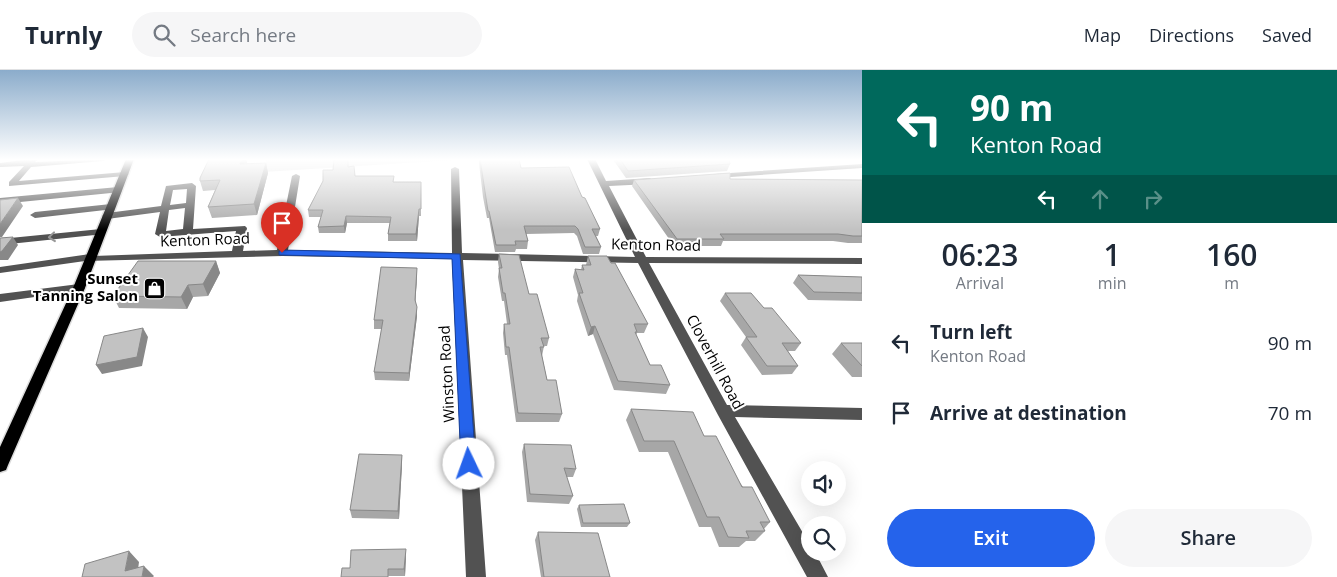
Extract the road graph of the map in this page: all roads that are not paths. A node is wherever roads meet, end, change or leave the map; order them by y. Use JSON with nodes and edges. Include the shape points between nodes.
{"nodes":[{"id":1,"x":13,"y":183,"type":"edge"},
{"id":2,"x":27,"y":183,"type":"edge"},
{"id":3,"x":121,"y":183,"type":"edge"},
{"id":4,"x":295,"y":183,"type":"edge"},
{"id":5,"x":455,"y":183,"type":"edge"},
{"id":6,"x":622,"y":183,"type":"edge"},
{"id":7,"x":605,"y":184,"type":"joint"},
{"id":8,"x":118,"y":190,"type":"junction"},
{"id":9,"x":47,"y":197,"type":"junction"},
{"id":10,"x":0,"y":201,"type":"edge"},
{"id":11,"x":190,"y":206,"type":"junction"},
{"id":12,"x":165,"y":208,"type":"junction"},
{"id":13,"x":109,"y":211,"type":"junction"},
{"id":14,"x":100,"y":232,"type":"junction"},
{"id":15,"x":188,"y":232,"type":"junction"},
{"id":16,"x":0,"y":242,"type":"edge"},
{"id":17,"x":282,"y":253,"type":"junction"},
{"id":18,"x":236,"y":254,"type":"junction"},
{"id":19,"x":457,"y":256,"type":"junction"},
{"id":20,"x":89,"y":258,"type":"junction"},
{"id":21,"x":642,"y":260,"type":"junction"},
{"id":22,"x":862,"y":261,"type":"edge"},
{"id":23,"x":0,"y":270,"type":"edge"},
{"id":24,"x":79,"y":288,"type":"junction"},
{"id":25,"x":0,"y":298,"type":"edge"},
{"id":26,"x":723,"y":411,"type":"junction"},
{"id":27,"x":862,"y":414,"type":"edge"},
{"id":28,"x":0,"y":465,"type":"edge"},
{"id":29,"x":476,"y":577,"type":"edge"},
{"id":30,"x":818,"y":577,"type":"edge"}],
"edges":[{"from":1,"to":2,"type":"street"},
{"from":3,"to":8,"type":"main road"},
{"from":4,"to":17,"type":"street"},
{"from":5,"to":19,"type":"street","name":"Winston Road"},
{"from":6,"to":7,"type":"street"},
{"from":7,"to":21,"type":"street","name":"Cloverhill Road"},
{"from":8,"to":9,"type":"street"},
{"from":8,"to":13,"type":"main road"},
{"from":9,"to":10,"type":"street"},
{"from":9,"to":13,"type":"street","via":[[35,214]]},
{"from":11,"to":12,"type":"street"},
{"from":11,"to":12,"type":"street","via":[[192,186],[169,188]]},
{"from":11,"to":15,"type":"street"},
{"from":12,"to":13,"type":"street"},
{"from":12,"to":15,"type":"street","via":[[160,234]]},
{"from":13,"to":14,"type":"main road"},
{"from":14,"to":16,"type":"street","one_way":true},
{"from":14,"to":20,"type":"main road"},
{"from":15,"to":18,"type":"street","via":[[242,228]]},
{"from":17,"to":18,"type":"street","name":"Kenton Road"},
{"from":17,"to":19,"type":"street","name":"Kenton Road"},
{"from":18,"to":20,"type":"street","name":"Kenton Road"},
{"from":19,"to":21,"type":"street","name":"Kenton Road"},
{"from":19,"to":29,"type":"street","name":"Winston Road"},
{"from":20,"to":23,"type":"street","name":"Kenton Road"},
{"from":20,"to":24,"type":"main road"},
{"from":21,"to":22,"type":"street","name":"Kenton Road"},
{"from":21,"to":26,"type":"street","name":"Cloverhill Road"},
{"from":24,"to":25,"type":"street"},
{"from":24,"to":28,"type":"main road"},
{"from":26,"to":27,"type":"street"},
{"from":26,"to":30,"type":"street","name":"Cloverhill Road"}]}
